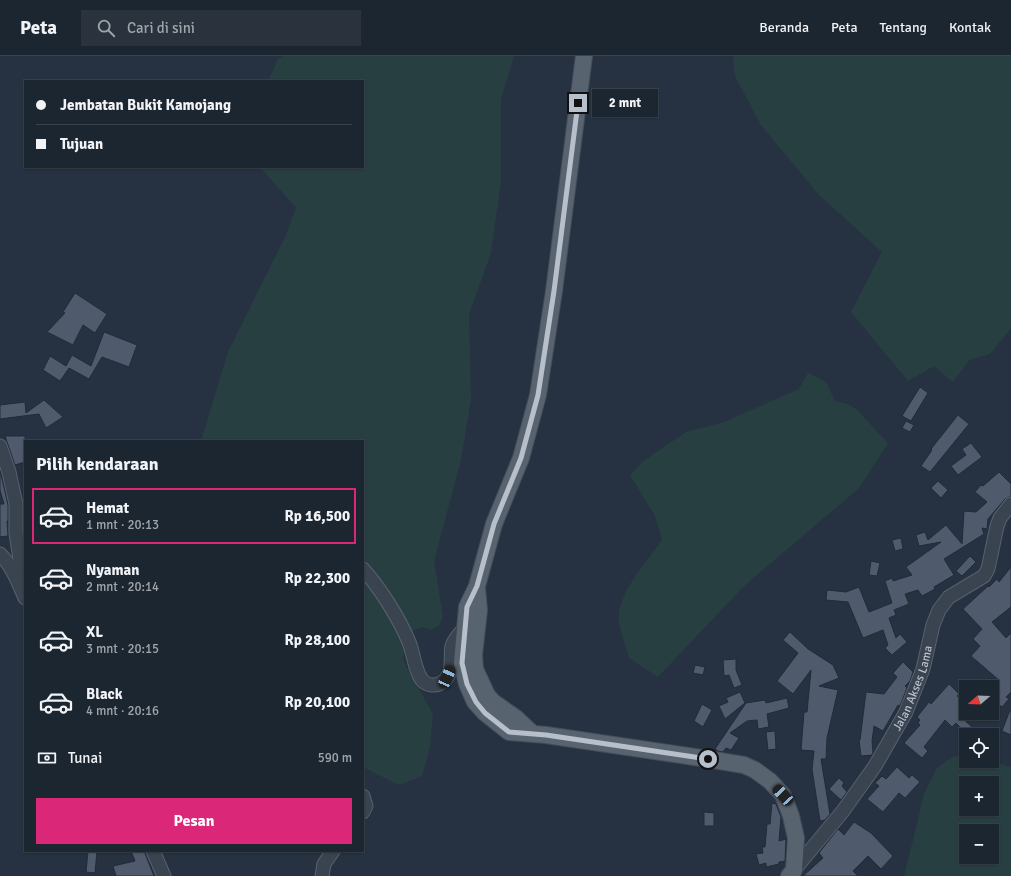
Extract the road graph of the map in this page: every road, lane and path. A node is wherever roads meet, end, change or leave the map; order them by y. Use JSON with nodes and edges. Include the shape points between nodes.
{"nodes":[{"id":1,"x":584,"y":56,"type":"edge"},
{"id":2,"x":0,"y":446,"type":"edge"},
{"id":3,"x":1011,"y":504,"type":"edge"},
{"id":4,"x":0,"y":554,"type":"edge"},
{"id":5,"x":364,"y":570,"type":"edge"},
{"id":6,"x":16,"y":577,"type":"junction"},
{"id":7,"x":477,"y":586,"type":"junction"},
{"id":8,"x":24,"y":596,"type":"edge"},
{"id":9,"x":464,"y":629,"type":"junction"},
{"id":10,"x":539,"y":734,"type":"junction"},
{"id":11,"x":364,"y":799,"type":"edge"},
{"id":12,"x":364,"y":810,"type":"edge"},
{"id":13,"x":153,"y":852,"type":"edge"},
{"id":14,"x":332,"y":852,"type":"edge"},
{"id":15,"x":792,"y":873,"type":"edge"},
{"id":16,"x":164,"y":876,"type":"edge"},
{"id":17,"x":322,"y":876,"type":"edge"}],
"edges":[{"from":1,"to":7,"type":"main road","via":[[538,395],[521,458],[494,524]]},
{"from":2,"to":6,"type":"street","via":[[16,504],[16,534],[20,558]]},
{"from":3,"to":15,"type":"street","name":"Jalan Akses Lama","via":[[997,526],[988,569],[984,576],[949,597],[939,610],[923,669],[906,712],[875,766],[843,811]]},
{"from":4,"to":6,"type":"street"},
{"from":5,"to":9,"type":"street","via":[[398,619],[418,673],[427,684],[436,685],[447,677],[451,667],[452,646]]},
{"from":6,"to":8,"type":"street"},
{"from":7,"to":9,"type":"main road","via":[[467,607]]},
{"from":7,"to":10,"type":"main road","via":[[479,610],[475,669],[493,702]]},
{"from":9,"to":10,"type":"main road","via":[[462,663],[467,684],[476,702],[485,713],[509,732]]},
{"from":10,"to":15,"type":"main road","via":[[708,759],[744,765],[755,770],[783,795],[791,816],[796,838]]},
{"from":11,"to":12,"type":"street"},
{"from":13,"to":16,"type":"street"},
{"from":14,"to":17,"type":"street","via":[[324,864]]}]}
